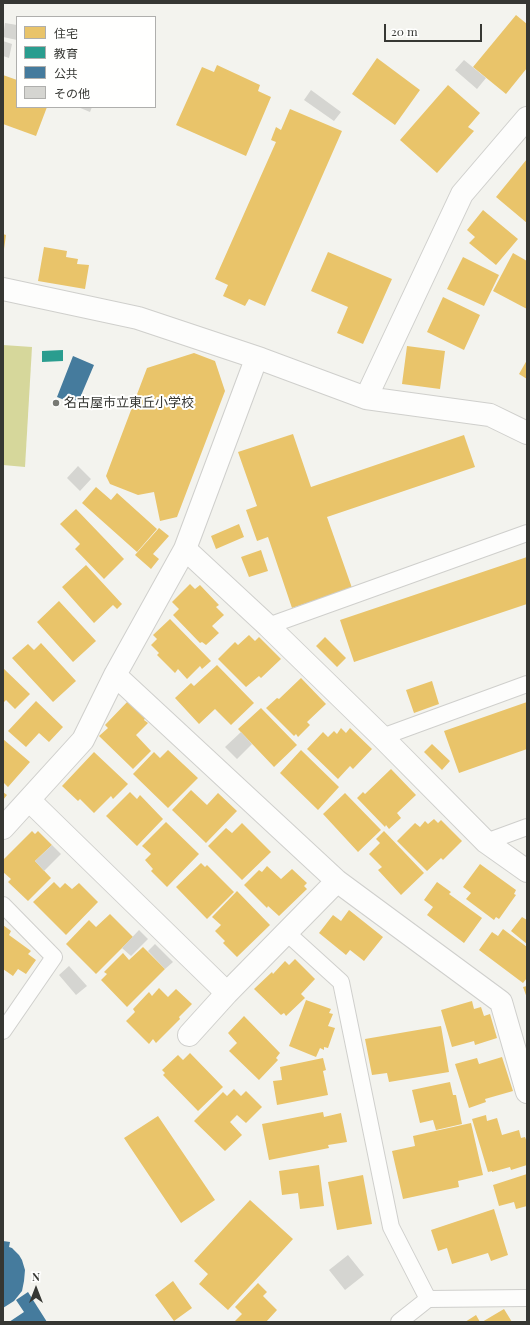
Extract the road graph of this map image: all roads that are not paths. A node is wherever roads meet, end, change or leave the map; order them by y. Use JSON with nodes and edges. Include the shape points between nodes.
{"nodes":[{"id":1,"x":526,"y":122,"type":"edge"},
{"id":2,"x":3,"y":289,"type":"edge"},
{"id":3,"x":261,"y":359,"type":"junction"},
{"id":4,"x":366,"y":398,"type":"junction"},
{"id":5,"x":527,"y":433,"type":"edge"},
{"id":6,"x":527,"y":533,"type":"edge"},
{"id":7,"x":185,"y":550,"type":"junction"},
{"id":8,"x":268,"y":626,"type":"junction"},
{"id":9,"x":115,"y":675,"type":"junction"},
{"id":10,"x":527,"y":684,"type":"edge"},
{"id":11,"x":382,"y":737,"type":"junction"},
{"id":12,"x":29,"y":800,"type":"junction"},
{"id":13,"x":527,"y":827,"type":"edge"},
{"id":14,"x":3,"y":828,"type":"edge"},
{"id":15,"x":486,"y":842,"type":"junction"},
{"id":16,"x":527,"y":871,"type":"edge"},
{"id":17,"x":337,"y":881,"type":"junction"},
{"id":18,"x":3,"y":904,"type":"edge"},
{"id":19,"x":287,"y":933,"type":"junction"},
{"id":20,"x":227,"y":993,"type":"junction"},
{"id":21,"x":3,"y":1031,"type":"edge"},
{"id":22,"x":189,"y":1035,"type":"dead end"},
{"id":23,"x":527,"y":1092,"type":"edge"},
{"id":24,"x":527,"y":1298,"type":"edge"},
{"id":25,"x":428,"y":1299,"type":"junction"},
{"id":26,"x":399,"y":1322,"type":"edge"}],
"edges":[{"from":1,"to":4,"type":"street","via":[[462,194]]},
{"from":2,"to":3,"type":"street","via":[[138,318]]},
{"from":3,"to":4,"type":"street"},
{"from":3,"to":7,"type":"street","via":[[255,362]]},
{"from":4,"to":5,"type":"street","via":[[490,415]]},
{"from":6,"to":8,"type":"lane"},
{"from":7,"to":8,"type":"street"},
{"from":7,"to":9,"type":"street"},
{"from":8,"to":11,"type":"street"},
{"from":9,"to":12,"type":"street","via":[[83,740]]},
{"from":9,"to":17,"type":"street"},
{"from":10,"to":11,"type":"lane"},
{"from":11,"to":15,"type":"street"},
{"from":12,"to":14,"type":"street"},
{"from":12,"to":20,"type":"street"},
{"from":13,"to":15,"type":"lane"},
{"from":15,"to":16,"type":"street"},
{"from":17,"to":19,"type":"street"},
{"from":17,"to":23,"type":"street","via":[[501,1002]]},
{"from":18,"to":21,"type":"lane","via":[[54,957]]},
{"from":19,"to":20,"type":"street"},
{"from":19,"to":25,"type":"lane","via":[[341,982],[391,1227]]},
{"from":20,"to":22,"type":"street"},
{"from":24,"to":25,"type":"lane"},
{"from":25,"to":26,"type":"lane"}]}
